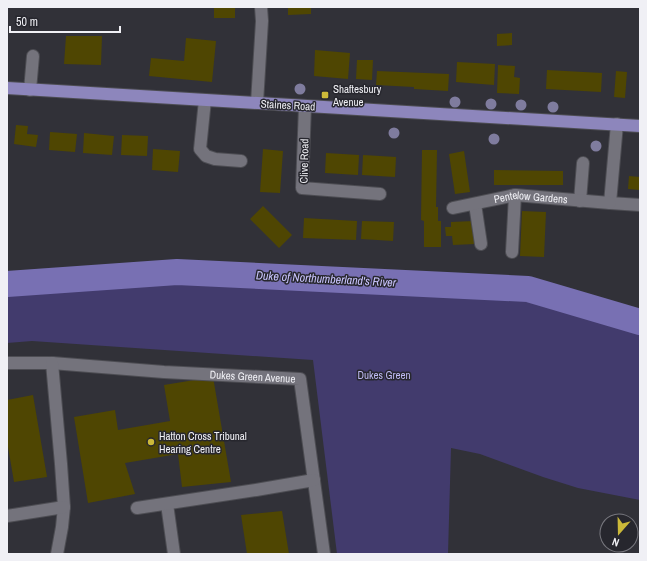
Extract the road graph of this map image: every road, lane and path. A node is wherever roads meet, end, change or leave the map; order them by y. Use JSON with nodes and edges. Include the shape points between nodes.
{"nodes":[{"id":1,"x":261,"y":7,"type":"edge"},
{"id":2,"x":33,"y":56,"type":"dead end"},
{"id":3,"x":7,"y":88,"type":"edge"},
{"id":4,"x":30,"y":90,"type":"junction"},
{"id":5,"x":204,"y":100,"type":"junction"},
{"id":6,"x":257,"y":103,"type":"junction"},
{"id":7,"x":305,"y":106,"type":"junction"},
{"id":8,"x":617,"y":124,"type":"junction"},
{"id":9,"x":640,"y":126,"type":"edge"},
{"id":10,"x":241,"y":161,"type":"dead end"},
{"id":11,"x":583,"y":163,"type":"dead end"},
{"id":12,"x":380,"y":194,"type":"dead end"},
{"id":13,"x":515,"y":196,"type":"junction"},
{"id":14,"x":580,"y":201,"type":"junction"},
{"id":15,"x":610,"y":203,"type":"junction"},
{"id":16,"x":475,"y":204,"type":"junction"},
{"id":17,"x":640,"y":205,"type":"edge"},
{"id":18,"x":453,"y":208,"type":"dead end"},
{"id":19,"x":480,"y":244,"type":"dead end"},
{"id":20,"x":512,"y":252,"type":"dead end"},
{"id":21,"x":7,"y":363,"type":"edge"},
{"id":22,"x":52,"y":363,"type":"junction"},
{"id":23,"x":314,"y":480,"type":"junction"},
{"id":24,"x":167,"y":504,"type":"junction"},
{"id":25,"x":64,"y":508,"type":"junction"},
{"id":26,"x":137,"y":508,"type":"dead end"},
{"id":27,"x":7,"y":516,"type":"edge"},
{"id":28,"x":57,"y":554,"type":"edge"},
{"id":29,"x":174,"y":554,"type":"edge"},
{"id":30,"x":324,"y":554,"type":"edge"}],
"edges":[{"from":1,"to":6,"type":"street"},
{"from":2,"to":4,"type":"street"},
{"from":3,"to":4,"type":"main road","name":"Staines Road"},
{"from":4,"to":5,"type":"main road","name":"Staines Road"},
{"from":5,"to":6,"type":"main road","name":"Staines Road"},
{"from":5,"to":10,"type":"street","via":[[200,149],[206,156],[216,159]]},
{"from":6,"to":7,"type":"main road","name":"Staines Road"},
{"from":7,"to":8,"type":"main road","name":"Staines Road"},
{"from":7,"to":12,"type":"street","name":"Clive Road","via":[[302,188]]},
{"from":8,"to":9,"type":"main road","name":"Staines Road"},
{"from":8,"to":15,"type":"street"},
{"from":11,"to":14,"type":"street"},
{"from":13,"to":14,"type":"street","name":"Pentelow Gardens"},
{"from":13,"to":16,"type":"street","name":"Pentelow Gardens"},
{"from":13,"to":20,"type":"street"},
{"from":14,"to":15,"type":"street","name":"Pentelow Gardens"},
{"from":15,"to":17,"type":"street","name":"Pentelow Gardens"},
{"from":16,"to":18,"type":"street","name":"Pentelow Gardens"},
{"from":16,"to":19,"type":"street"},
{"from":21,"to":22,"type":"street","name":"Dukes Green Avenue"},
{"from":22,"to":23,"type":"street","name":"Dukes Green Avenue","via":[[300,379]]},
{"from":22,"to":25,"type":"street"},
{"from":23,"to":24,"type":"street"},
{"from":23,"to":30,"type":"street","name":"Dukes Green Avenue"},
{"from":24,"to":26,"type":"street"},
{"from":24,"to":29,"type":"street"},
{"from":25,"to":27,"type":"street"},
{"from":25,"to":28,"type":"street"}]}
